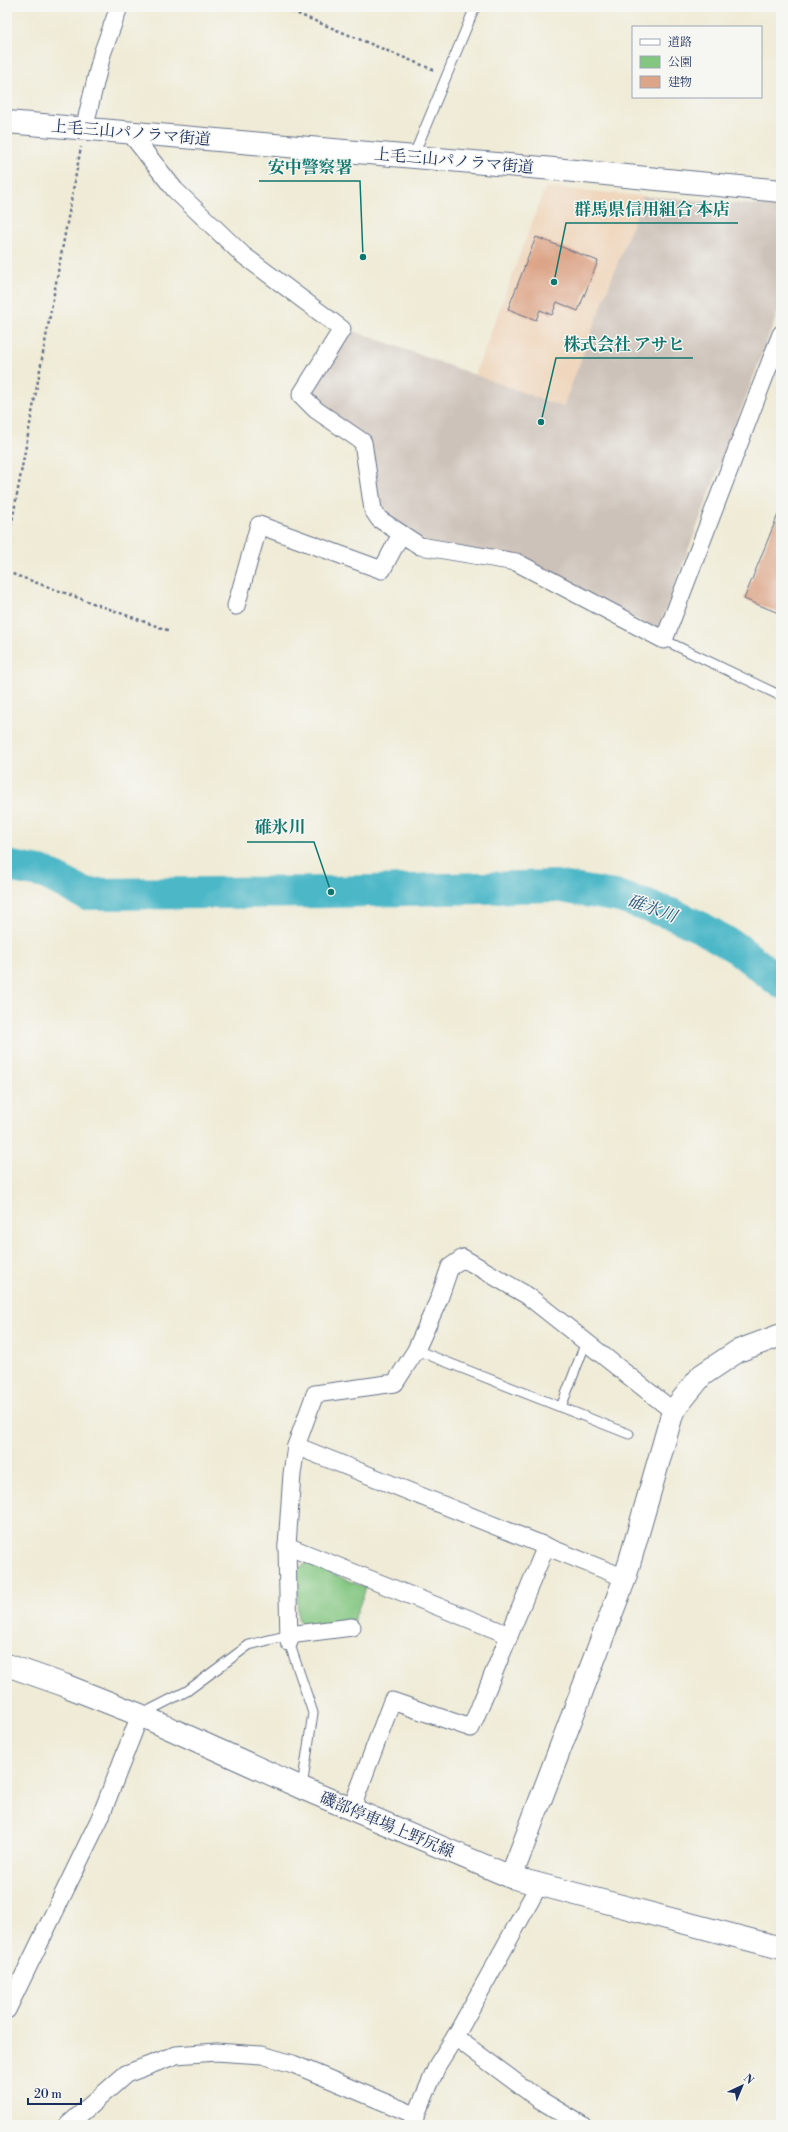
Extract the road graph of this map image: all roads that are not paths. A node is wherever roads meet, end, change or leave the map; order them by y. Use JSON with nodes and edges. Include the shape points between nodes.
{"nodes":[{"id":1,"x":119,"y":7,"type":"edge"},
{"id":2,"x":475,"y":7,"type":"edge"},
{"id":3,"x":7,"y":122,"type":"edge"},
{"id":4,"x":84,"y":129,"type":"junction"},
{"id":5,"x":130,"y":133,"type":"junction"},
{"id":6,"x":413,"y":157,"type":"junction"},
{"id":7,"x":781,"y":191,"type":"edge"},
{"id":8,"x":781,"y":334,"type":"edge"},
{"id":9,"x":401,"y":534,"type":"junction"},
{"id":10,"x":236,"y":606,"type":"dead end"},
{"id":11,"x":664,"y":640,"type":"junction"},
{"id":12,"x":781,"y":696,"type":"edge"},
{"id":13,"x":781,"y":1335,"type":"edge"},
{"id":14,"x":586,"y":1342,"type":"junction"},
{"id":15,"x":416,"y":1350,"type":"junction"},
{"id":16,"x":561,"y":1407,"type":"junction"},
{"id":17,"x":673,"y":1411,"type":"junction"},
{"id":18,"x":629,"y":1434,"type":"dead end"},
{"id":19,"x":296,"y":1446,"type":"junction"},
{"id":20,"x":287,"y":1546,"type":"junction"},
{"id":21,"x":546,"y":1546,"type":"junction"},
{"id":22,"x":625,"y":1578,"type":"junction"},
{"id":23,"x":352,"y":1627,"type":"dead end"},
{"id":24,"x":509,"y":1635,"type":"junction"},
{"id":25,"x":289,"y":1638,"type":"junction"},
{"id":26,"x":7,"y":1665,"type":"edge"},
{"id":27,"x":140,"y":1716,"type":"junction"},
{"id":28,"x":302,"y":1788,"type":"junction"},
{"id":29,"x":351,"y":1810,"type":"junction"},
{"id":30,"x":511,"y":1877,"type":"junction"},
{"id":31,"x":539,"y":1885,"type":"junction"},
{"id":32,"x":781,"y":1948,"type":"edge"},
{"id":33,"x":7,"y":2010,"type":"edge"},
{"id":34,"x":455,"y":2037,"type":"junction"},
{"id":35,"x":413,"y":2120,"type":"edge"},
{"id":36,"x":68,"y":2125,"type":"edge"},
{"id":37,"x":582,"y":2125,"type":"edge"}],
"edges":[{"from":1,"to":4,"type":"street","via":[[102,54]]},
{"from":2,"to":6,"type":"lane"},
{"from":3,"to":4,"type":"main road","name":"上毛三山パノラマ街道"},
{"from":4,"to":5,"type":"main road","name":"上毛三山パノラマ街道"},
{"from":5,"to":6,"type":"main road","name":"上毛三山パノラマ街道"},
{"from":5,"to":9,"type":"street","via":[[174,190],[243,255],[342,329],[301,395],[316,410],[363,442],[373,510],[379,519]]},
{"from":6,"to":7,"type":"main road","name":"上毛三山パノラマ街道"},
{"from":8,"to":11,"type":"street"},
{"from":9,"to":10,"type":"street","via":[[382,570],[258,525]]},
{"from":9,"to":11,"type":"street","via":[[420,546],[516,562]]},
{"from":11,"to":12,"type":"lane"},
{"from":13,"to":17,"type":"main road","via":[[738,1351],[702,1376]]},
{"from":14,"to":15,"type":"street","via":[[528,1296],[463,1258],[450,1267],[440,1299]]},
{"from":14,"to":16,"type":"lane"},
{"from":14,"to":17,"type":"street"},
{"from":15,"to":16,"type":"lane"},
{"from":15,"to":19,"type":"street","via":[[395,1383],[315,1394]]},
{"from":16,"to":18,"type":"lane"},
{"from":17,"to":22,"type":"main road"},
{"from":19,"to":20,"type":"street"},
{"from":19,"to":21,"type":"street"},
{"from":20,"to":24,"type":"street"},
{"from":20,"to":25,"type":"street"},
{"from":21,"to":22,"type":"street"},
{"from":21,"to":24,"type":"street"},
{"from":22,"to":30,"type":"main road"},
{"from":23,"to":25,"type":"street"},
{"from":24,"to":29,"type":"street","via":[[471,1728],[392,1701]]},
{"from":25,"to":27,"type":"lane","via":[[249,1645],[187,1691]]},
{"from":25,"to":28,"type":"lane","via":[[313,1713]]},
{"from":26,"to":27,"type":"main road","name":"磯部停車場上野尻線","via":[[64,1684]]},
{"from":27,"to":28,"type":"main road","name":"磯部停車場上野尻線"},
{"from":27,"to":33,"type":"street","via":[[100,1818]]},
{"from":28,"to":29,"type":"main road","name":"磯部停車場上野尻線"},
{"from":29,"to":30,"type":"main road","name":"磯部停車場上野尻線"},
{"from":30,"to":31,"type":"main road","name":"磯部停車場上野尻線"},
{"from":31,"to":32,"type":"main road","name":"磯部停車場上野尻線"},
{"from":31,"to":34,"type":"street"},
{"from":34,"to":35,"type":"street","via":[[438,2064]]},
{"from":34,"to":37,"type":"street","via":[[537,2098]]},
{"from":35,"to":36,"type":"street","via":[[293,2064],[262,2055],[216,2052],[176,2055],[126,2074]]}]}
